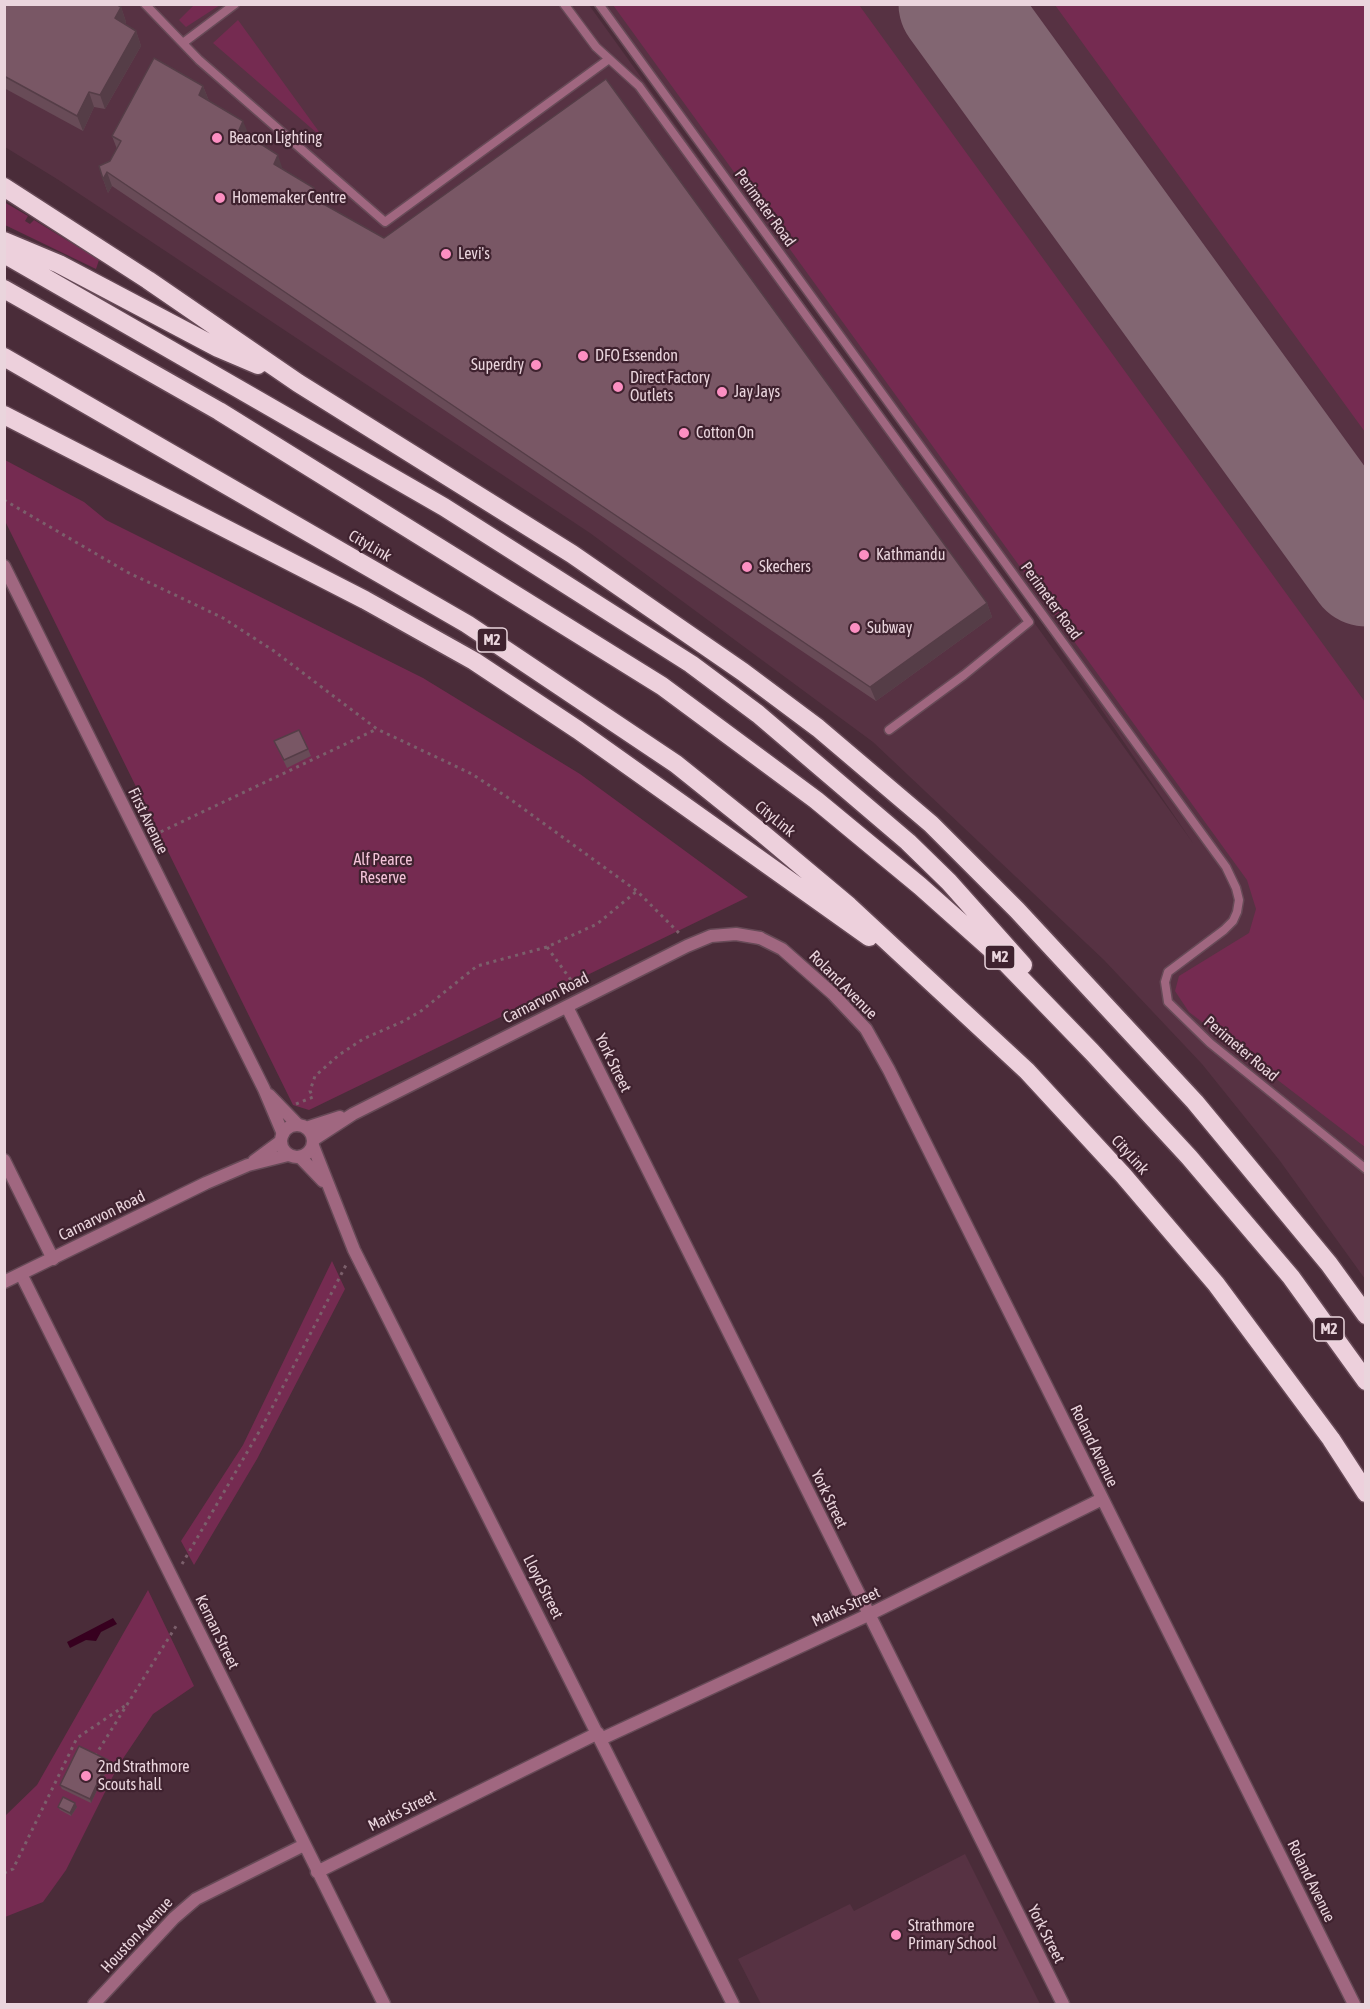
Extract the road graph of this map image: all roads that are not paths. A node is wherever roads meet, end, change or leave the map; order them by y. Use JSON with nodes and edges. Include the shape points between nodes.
{"nodes":[{"id":1,"x":145,"y":4,"type":"edge"},
{"id":2,"x":236,"y":4,"type":"edge"},
{"id":3,"x":564,"y":4,"type":"edge"},
{"id":4,"x":598,"y":4,"type":"edge"},
{"id":5,"x":183,"y":44,"type":"junction"},
{"id":6,"x":609,"y":59,"type":"junction"},
{"id":7,"x":4,"y":187,"type":"edge"},
{"id":8,"x":4,"y":241,"type":"edge"},
{"id":9,"x":4,"y":254,"type":"edge"},
{"id":10,"x":4,"y":289,"type":"edge"},
{"id":11,"x":4,"y":357,"type":"edge"},
{"id":12,"x":298,"y":383,"type":"junction"},
{"id":13,"x":4,"y":415,"type":"edge"},
{"id":14,"x":4,"y":566,"type":"edge"},
{"id":15,"x":889,"y":730,"type":"dead end"},
{"id":16,"x":760,"y":938,"type":"joint"},
{"id":17,"x":936,"y":985,"type":"junction"},
{"id":18,"x":567,"y":1007,"type":"junction"},
{"id":19,"x":1092,"y":1052,"type":"junction"},
{"id":20,"x":264,"y":1089,"type":"junction"},
{"id":21,"x":353,"y":1113,"type":"junction"},
{"id":22,"x":302,"y":1126,"type":"junction"},
{"id":23,"x":282,"y":1137,"type":"junction"},
{"id":24,"x":313,"y":1143,"type":"junction"},
{"id":25,"x":294,"y":1156,"type":"junction"},
{"id":26,"x":4,"y":1160,"type":"edge"},
{"id":27,"x":248,"y":1165,"type":"junction"},
{"id":28,"x":1365,"y":1169,"type":"edge"},
{"id":29,"x":326,"y":1184,"type":"junction"},
{"id":30,"x":53,"y":1259,"type":"junction"},
{"id":31,"x":21,"y":1274,"type":"junction"},
{"id":32,"x":4,"y":1282,"type":"edge"},
{"id":33,"x":1365,"y":1315,"type":"edge"},
{"id":34,"x":1365,"y":1382,"type":"edge"},
{"id":35,"x":1365,"y":1493,"type":"edge"},
{"id":36,"x":1102,"y":1499,"type":"junction"},
{"id":37,"x":868,"y":1616,"type":"junction"},
{"id":38,"x":599,"y":1736,"type":"junction"},
{"id":39,"x":304,"y":1845,"type":"junction"},
{"id":40,"x":317,"y":1872,"type":"junction"},
{"id":41,"x":98,"y":2003,"type":"edge"},
{"id":42,"x":384,"y":2004,"type":"edge"},
{"id":43,"x":733,"y":2004,"type":"edge"},
{"id":44,"x":1063,"y":2004,"type":"edge"},
{"id":45,"x":1354,"y":2004,"type":"edge"}],
"edges":[{"from":1,"to":5,"type":"lane"},
{"from":2,"to":5,"type":"lane"},
{"from":3,"to":6,"type":"lane"},
{"from":4,"to":28,"type":"lane","name":"Perimeter Road","via":[[1226,867],[1236,888],[1237,912],[1224,930],[1168,972],[1168,1002],[1210,1043]]},
{"from":5,"to":6,"type":"lane","via":[[385,222]]},
{"from":6,"to":15,"type":"lane","via":[[639,86],[1029,622]]},
{"from":7,"to":12,"type":"highway"},
{"from":8,"to":12,"type":"highway","via":[[59,264],[218,348]]},
{"from":9,"to":19,"type":"highway","via":[[444,507],[691,664],[776,729],[908,842],[995,932]]},
{"from":10,"to":19,"type":"highway","name":"CityLink","number":"M2","via":[[219,411],[662,686],[816,800],[920,886],[1002,959]]},
{"from":11,"to":17,"type":"highway","name":"CityLink","number":"M2","via":[[467,624],[578,697],[676,764],[762,833]]},
{"from":12,"to":33,"type":"highway","via":[[591,566],[818,728],[906,802],[1009,902],[1195,1102],[1321,1254]]},
{"from":13,"to":17,"type":"highway","via":[[354,594],[474,661],[578,730]]},
{"from":14,"to":20,"type":"street","name":"First Avenue"},
{"from":16,"to":18,"type":"street","name":"Carnarvon Road","via":[[720,935],[687,946]]},
{"from":16,"to":36,"type":"street","name":"Roland Avenue","via":[[799,963],[866,1029]]},
{"from":17,"to":35,"type":"highway","name":"CityLink","number":"M2","via":[[1027,1071],[1216,1284],[1331,1439]]},
{"from":18,"to":21,"type":"street","name":"Carnarvon Road"},
{"from":18,"to":37,"type":"street","name":"York Street"},
{"from":19,"to":34,"type":"highway","name":"CityLink","number":"M2","via":[[1292,1277]]},
{"from":20,"to":22,"type":"street","name":"First Avenue"},
{"from":20,"to":23,"type":"street","name":"First Avenue"},
{"from":21,"to":22,"type":"street","name":"Carnarvon Road"},
{"from":21,"to":24,"type":"street","name":"Carnarvon Road"},
{"from":22,"to":23,"type":"street","via":[[289,1127]]},
{"from":22,"to":24,"type":"street"},
{"from":23,"to":25,"type":"street"},
{"from":23,"to":27,"type":"street","name":"Carnarvon Road"},
{"from":24,"to":25,"type":"street","via":[[308,1153]]},
{"from":24,"to":29,"type":"street","name":"Lloyd Street"},
{"from":25,"to":27,"type":"street","name":"Carnarvon Road"},
{"from":25,"to":29,"type":"street","name":"Lloyd Street"},
{"from":26,"to":30,"type":"street"},
{"from":27,"to":30,"type":"street","name":"Carnarvon Road"},
{"from":29,"to":38,"type":"street","name":"Lloyd Street","via":[[354,1250]]},
{"from":30,"to":31,"type":"street","name":"Carnarvon Road"},
{"from":31,"to":32,"type":"street","name":"Carnarvon Road"},
{"from":31,"to":39,"type":"street","name":"Kernan Street"},
{"from":36,"to":37,"type":"street","name":"Marks Street"},
{"from":36,"to":45,"type":"street","name":"Roland Avenue"},
{"from":37,"to":38,"type":"street","name":"Marks Street"},
{"from":37,"to":44,"type":"street","name":"York Street"},
{"from":38,"to":40,"type":"street","name":"Marks Street"},
{"from":38,"to":43,"type":"street","name":"Lloyd Street"},
{"from":39,"to":40,"type":"street","name":"Kernan Street"},
{"from":39,"to":41,"type":"street","name":"Houston Avenue","via":[[196,1899]]},
{"from":40,"to":42,"type":"street","name":"Kernan Street"}]}
